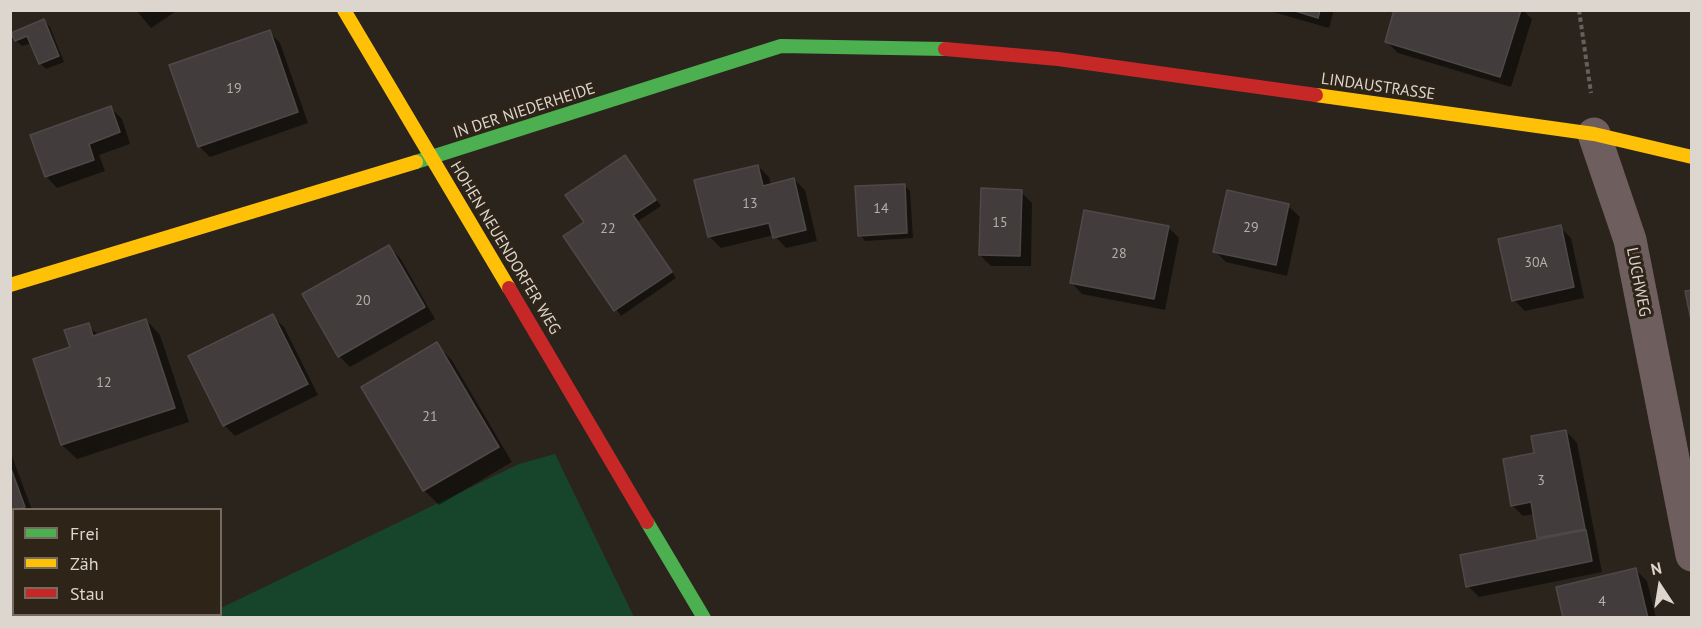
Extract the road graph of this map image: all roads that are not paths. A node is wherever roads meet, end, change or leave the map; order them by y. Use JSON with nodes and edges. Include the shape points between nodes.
{"nodes":[{"id":1,"x":344,"y":10,"type":"edge"},
{"id":2,"x":1058,"y":59,"type":"joint"},
{"id":3,"x":1594,"y":134,"type":"junction"},
{"id":4,"x":432,"y":157,"type":"junction"},
{"id":5,"x":1692,"y":157,"type":"edge"},
{"id":6,"x":10,"y":285,"type":"edge"},
{"id":7,"x":1692,"y":555,"type":"edge"},
{"id":8,"x":704,"y":618,"type":"edge"}],
"edges":[{"from":1,"to":4,"type":"street","name":"HOHEN NEUENDORFER WEG"},
{"from":2,"to":3,"type":"street","name":"LINDAUSTRASSE"},
{"from":2,"to":4,"type":"street","name":"IN DER NIEDERHEIDE","via":[[929,48],[781,46]]},
{"from":3,"to":5,"type":"street","name":"LINDAUSTRASSE"},
{"from":3,"to":7,"type":"street","name":"LUCHWEG","via":[[1630,240]]},
{"from":4,"to":6,"type":"street","name":"IN DER NIEDERHEIDE"},
{"from":4,"to":8,"type":"street","name":"HOHEN NEUENDORFER WEG"}]}
